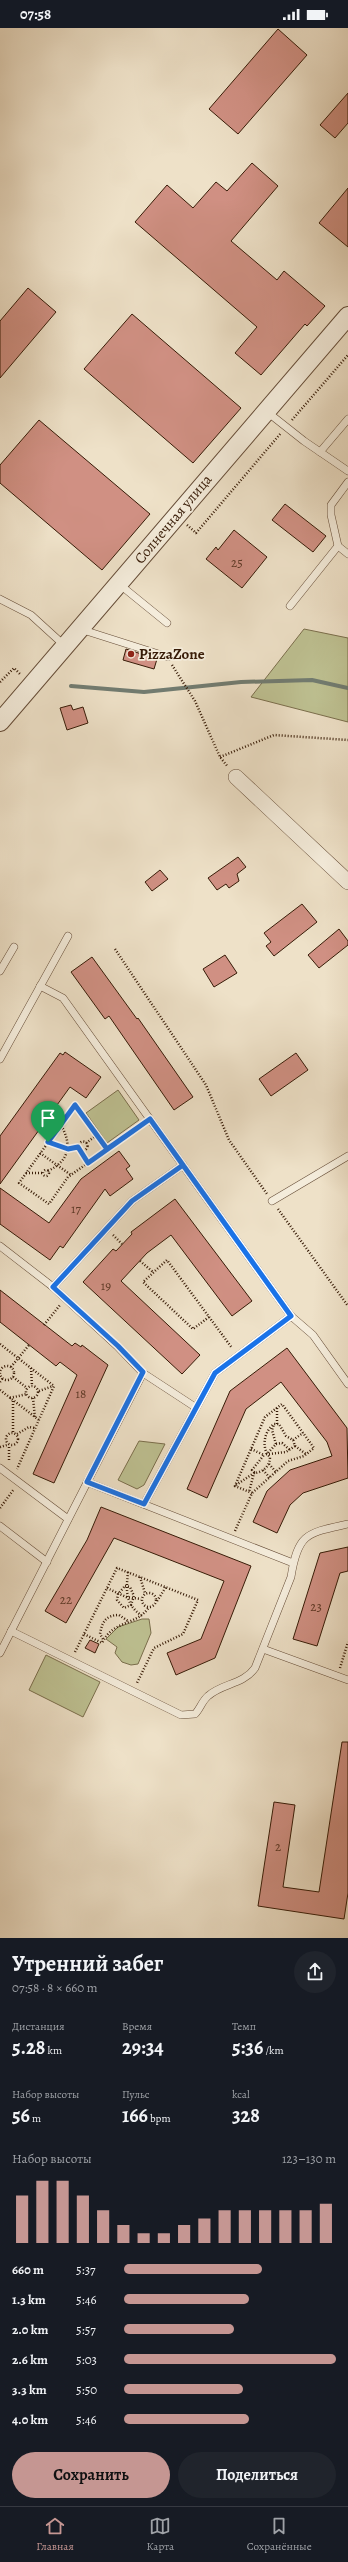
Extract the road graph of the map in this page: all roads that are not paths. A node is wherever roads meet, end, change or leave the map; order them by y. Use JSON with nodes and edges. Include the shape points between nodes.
{"nodes":[{"id":1,"x":348,"y":316,"type":"edge"},
{"id":2,"x":266,"y":411,"type":"junction"},
{"id":3,"x":348,"y":419,"type":"edge"},
{"id":4,"x":320,"y":452,"type":"junction"},
{"id":5,"x":348,"y":471,"type":"edge"},
{"id":6,"x":348,"y":482,"type":"edge"},
{"id":7,"x":338,"y":546,"type":"junction"},
{"id":8,"x":348,"y":554,"type":"edge"},
{"id":9,"x":118,"y":584,"type":"junction"},
{"id":10,"x":0,"y":599,"type":"edge"},
{"id":11,"x":290,"y":606,"type":"dead end"},
{"id":12,"x":167,"y":623,"type":"dead end"},
{"id":13,"x":80,"y":629,"type":"junction"},
{"id":14,"x":66,"y":646,"type":"junction"},
{"id":15,"x":168,"y":657,"type":"dead end"},
{"id":16,"x":0,"y":722,"type":"edge"},
{"id":17,"x":236,"y":777,"type":"road end"},
{"id":18,"x":348,"y":882,"type":"edge"},
{"id":19,"x":68,"y":936,"type":"dead end"},
{"id":20,"x":14,"y":947,"type":"dead end"},
{"id":21,"x":0,"y":971,"type":"edge"},
{"id":22,"x":40,"y":986,"type":"junction"},
{"id":23,"x":0,"y":1059,"type":"edge"},
{"id":24,"x":348,"y":1156,"type":"edge"},
{"id":25,"x":183,"y":1165,"type":"junction"},
{"id":26,"x":272,"y":1201,"type":"road end"},
{"id":27,"x":0,"y":1246,"type":"edge"},
{"id":28,"x":53,"y":1287,"type":"junction"},
{"id":29,"x":291,"y":1316,"type":"junction"},
{"id":30,"x":143,"y":1372,"type":"junction"},
{"id":31,"x":348,"y":1384,"type":"edge"},
{"id":32,"x":195,"y":1407,"type":"junction"},
{"id":33,"x":0,"y":1468,"type":"edge"},
{"id":34,"x":87,"y":1482,"type":"junction"},
{"id":35,"x":144,"y":1504,"type":"junction"},
{"id":36,"x":68,"y":1519,"type":"junction"},
{"id":37,"x":348,"y":1524,"type":"edge"},
{"id":38,"x":0,"y":1526,"type":"edge"},
{"id":39,"x":47,"y":1562,"type":"junction"},
{"id":40,"x":293,"y":1563,"type":"junction"},
{"id":41,"x":11,"y":1631,"type":"junction"},
{"id":42,"x":263,"y":1649,"type":"junction"},
{"id":43,"x":0,"y":1653,"type":"edge"},
{"id":44,"x":348,"y":1680,"type":"edge"}],
"edges":[{"from":1,"to":2,"type":"street","name":"Солнечная улица"},
{"from":2,"to":4,"type":"lane"},
{"from":2,"to":9,"type":"street","name":"Солнечная улица"},
{"from":3,"to":4,"type":"lane"},
{"from":4,"to":5,"type":"lane"},
{"from":6,"to":7,"type":"lane","via":[[331,505]]},
{"from":7,"to":8,"type":"lane"},
{"from":7,"to":11,"type":"lane"},
{"from":9,"to":12,"type":"lane"},
{"from":9,"to":13,"type":"street","name":"Солнечная улица"},
{"from":10,"to":14,"type":"lane","via":[[31,615]]},
{"from":13,"to":14,"type":"street","name":"Солнечная улица"},
{"from":13,"to":15,"type":"lane"},
{"from":14,"to":16,"type":"street","name":"Солнечная улица"},
{"from":17,"to":18,"type":"street"},
{"from":19,"to":22,"type":"lane"},
{"from":20,"to":21,"type":"lane"},
{"from":22,"to":23,"type":"lane"},
{"from":22,"to":25,"type":"lane","via":[[63,998]]},
{"from":24,"to":26,"type":"lane"},
{"from":25,"to":28,"type":"lane","via":[[132,1201]]},
{"from":25,"to":29,"type":"lane"},
{"from":27,"to":28,"type":"lane"},
{"from":28,"to":30,"type":"lane"},
{"from":29,"to":31,"type":"lane","via":[[313,1335]]},
{"from":29,"to":32,"type":"lane","via":[[215,1373]]},
{"from":30,"to":32,"type":"lane"},
{"from":30,"to":34,"type":"lane"},
{"from":32,"to":35,"type":"lane"},
{"from":33,"to":36,"type":"lane"},
{"from":34,"to":35,"type":"lane"},
{"from":34,"to":36,"type":"lane"},
{"from":35,"to":40,"type":"lane"},
{"from":36,"to":39,"type":"lane"},
{"from":37,"to":40,"type":"lane","via":[[308,1534]]},
{"from":38,"to":39,"type":"lane"},
{"from":39,"to":41,"type":"lane"},
{"from":40,"to":42,"type":"lane","via":[[291,1577]]},
{"from":41,"to":42,"type":"lane","via":[[181,1715],[195,1714],[208,1696],[250,1675]]},
{"from":41,"to":43,"type":"lane"},
{"from":42,"to":44,"type":"lane"}]}
